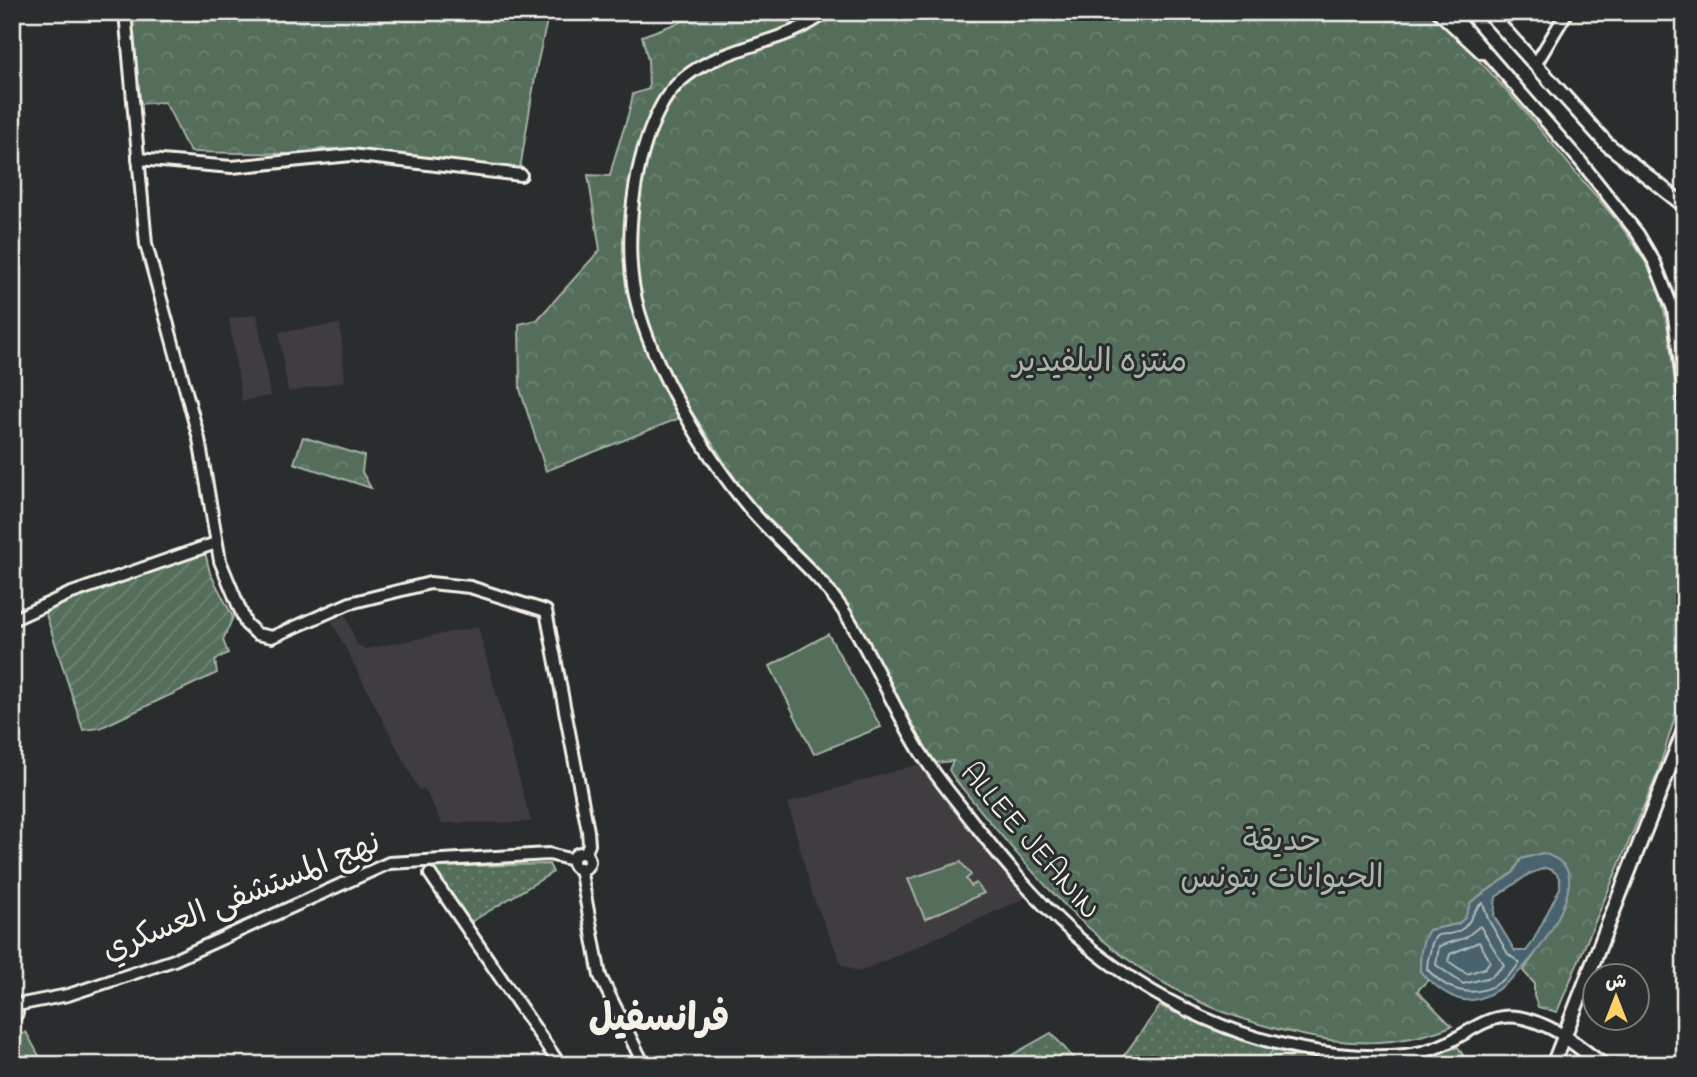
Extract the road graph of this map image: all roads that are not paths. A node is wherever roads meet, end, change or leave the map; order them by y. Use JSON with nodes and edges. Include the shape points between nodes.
{"nodes":[{"id":1,"x":125,"y":12,"type":"edge"},
{"id":2,"x":826,"y":12,"type":"edge"},
{"id":3,"x":1438,"y":12,"type":"edge"},
{"id":4,"x":1451,"y":12,"type":"edge"},
{"id":5,"x":1488,"y":12,"type":"edge"},
{"id":6,"x":1567,"y":12,"type":"edge"},
{"id":7,"x":1535,"y":65,"type":"junction"},
{"id":8,"x":1506,"y":74,"type":"junction"},
{"id":9,"x":138,"y":159,"type":"junction"},
{"id":10,"x":521,"y":175,"type":"dead end"},
{"id":11,"x":1685,"y":206,"type":"edge"},
{"id":12,"x":1685,"y":402,"type":"edge"},
{"id":13,"x":216,"y":543,"type":"junction"},
{"id":14,"x":12,"y":620,"type":"edge"},
{"id":15,"x":1685,"y":728,"type":"edge"},
{"id":16,"x":577,"y":864,"type":"junction"},
{"id":17,"x":430,"y":874,"type":"dead end"},
{"id":18,"x":14,"y":1002,"type":"edge"},
{"id":19,"x":12,"y":1020,"type":"edge"},
{"id":20,"x":1563,"y":1035,"type":"junction"},
{"id":21,"x":560,"y":1065,"type":"edge"},
{"id":22,"x":644,"y":1065,"type":"edge"},
{"id":23,"x":1553,"y":1065,"type":"edge"},
{"id":24,"x":1603,"y":1065,"type":"edge"}],
"edges":[{"from":1,"to":9,"type":"street"},
{"from":2,"to":20,"type":"street","name":"ALLEE JEANIN","via":[[807,26],[712,60],[672,87],[642,154],[633,209],[636,297],[656,355],[704,445],[754,513],[816,577],[851,623],[922,754],[1045,909],[1124,975],[1165,999],[1239,1031],[1296,1047],[1353,1055],[1420,1053],[1454,1040],[1489,1018],[1518,1016]]},
{"from":3,"to":8,"type":"street"},
{"from":4,"to":8,"type":"street"},
{"from":5,"to":7,"type":"main road"},
{"from":6,"to":7,"type":"street"},
{"from":7,"to":11,"type":"main road","via":[[1625,161]]},
{"from":8,"to":12,"type":"street","via":[[1624,215],[1655,263],[1673,309]]},
{"from":9,"to":10,"type":"street","via":[[232,167],[351,155]]},
{"from":9,"to":13,"type":"street","via":[[146,244],[199,439]]},
{"from":13,"to":14,"type":"street","via":[[80,589]]},
{"from":13,"to":16,"type":"street","via":[[225,578],[246,624],[266,637],[368,597],[430,583],[470,587],[547,611],[588,831],[588,863]]},
{"from":15,"to":20,"type":"main road"},
{"from":16,"to":18,"type":"street","name":"نهج المستشفى العسكري","via":[[549,854],[389,863],[174,960],[68,995]]},
{"from":16,"to":22,"type":"street","via":[[600,976]]},
{"from":17,"to":21,"type":"street"},
{"from":18,"to":19,"type":"street"},
{"from":20,"to":23,"type":"main road"},
{"from":20,"to":24,"type":"main road"}]}
